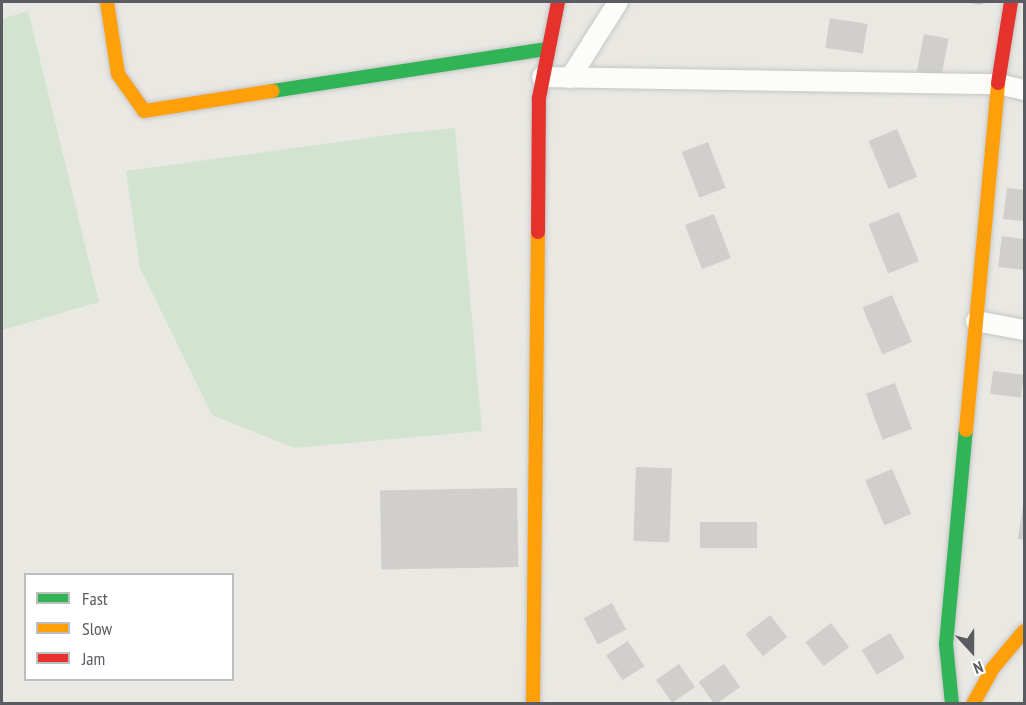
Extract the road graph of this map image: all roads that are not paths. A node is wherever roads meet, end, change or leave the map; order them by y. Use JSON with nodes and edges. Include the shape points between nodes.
{"nodes":[{"id":1,"x":107,"y":2,"type":"edge"},
{"id":2,"x":558,"y":2,"type":"edge"},
{"id":3,"x":618,"y":2,"type":"edge"},
{"id":4,"x":1011,"y":2,"type":"edge"},
{"id":5,"x":547,"y":49,"type":"junction"},
{"id":6,"x":542,"y":77,"type":"junction"},
{"id":7,"x":570,"y":78,"type":"junction"},
{"id":8,"x":998,"y":84,"type":"junction"},
{"id":9,"x":1024,"y":90,"type":"edge"},
{"id":10,"x":976,"y":321,"type":"junction"},
{"id":11,"x":1024,"y":330,"type":"edge"},
{"id":12,"x":1024,"y":631,"type":"edge"},
{"id":13,"x":533,"y":704,"type":"edge"},
{"id":14,"x":952,"y":704,"type":"edge"},
{"id":15,"x":973,"y":704,"type":"edge"}],
"edges":[{"from":1,"to":5,"type":"street","via":[[118,74],[144,111]]},
{"from":2,"to":5,"type":"street"},
{"from":3,"to":7,"type":"street"},
{"from":4,"to":8,"type":"street"},
{"from":5,"to":6,"type":"street"},
{"from":6,"to":7,"type":"street"},
{"from":6,"to":13,"type":"street"},
{"from":7,"to":8,"type":"street"},
{"from":8,"to":9,"type":"street"},
{"from":8,"to":10,"type":"street"},
{"from":10,"to":11,"type":"street"},
{"from":10,"to":14,"type":"street","via":[[946,644]]},
{"from":12,"to":15,"type":"street","via":[[993,668]]}]}
